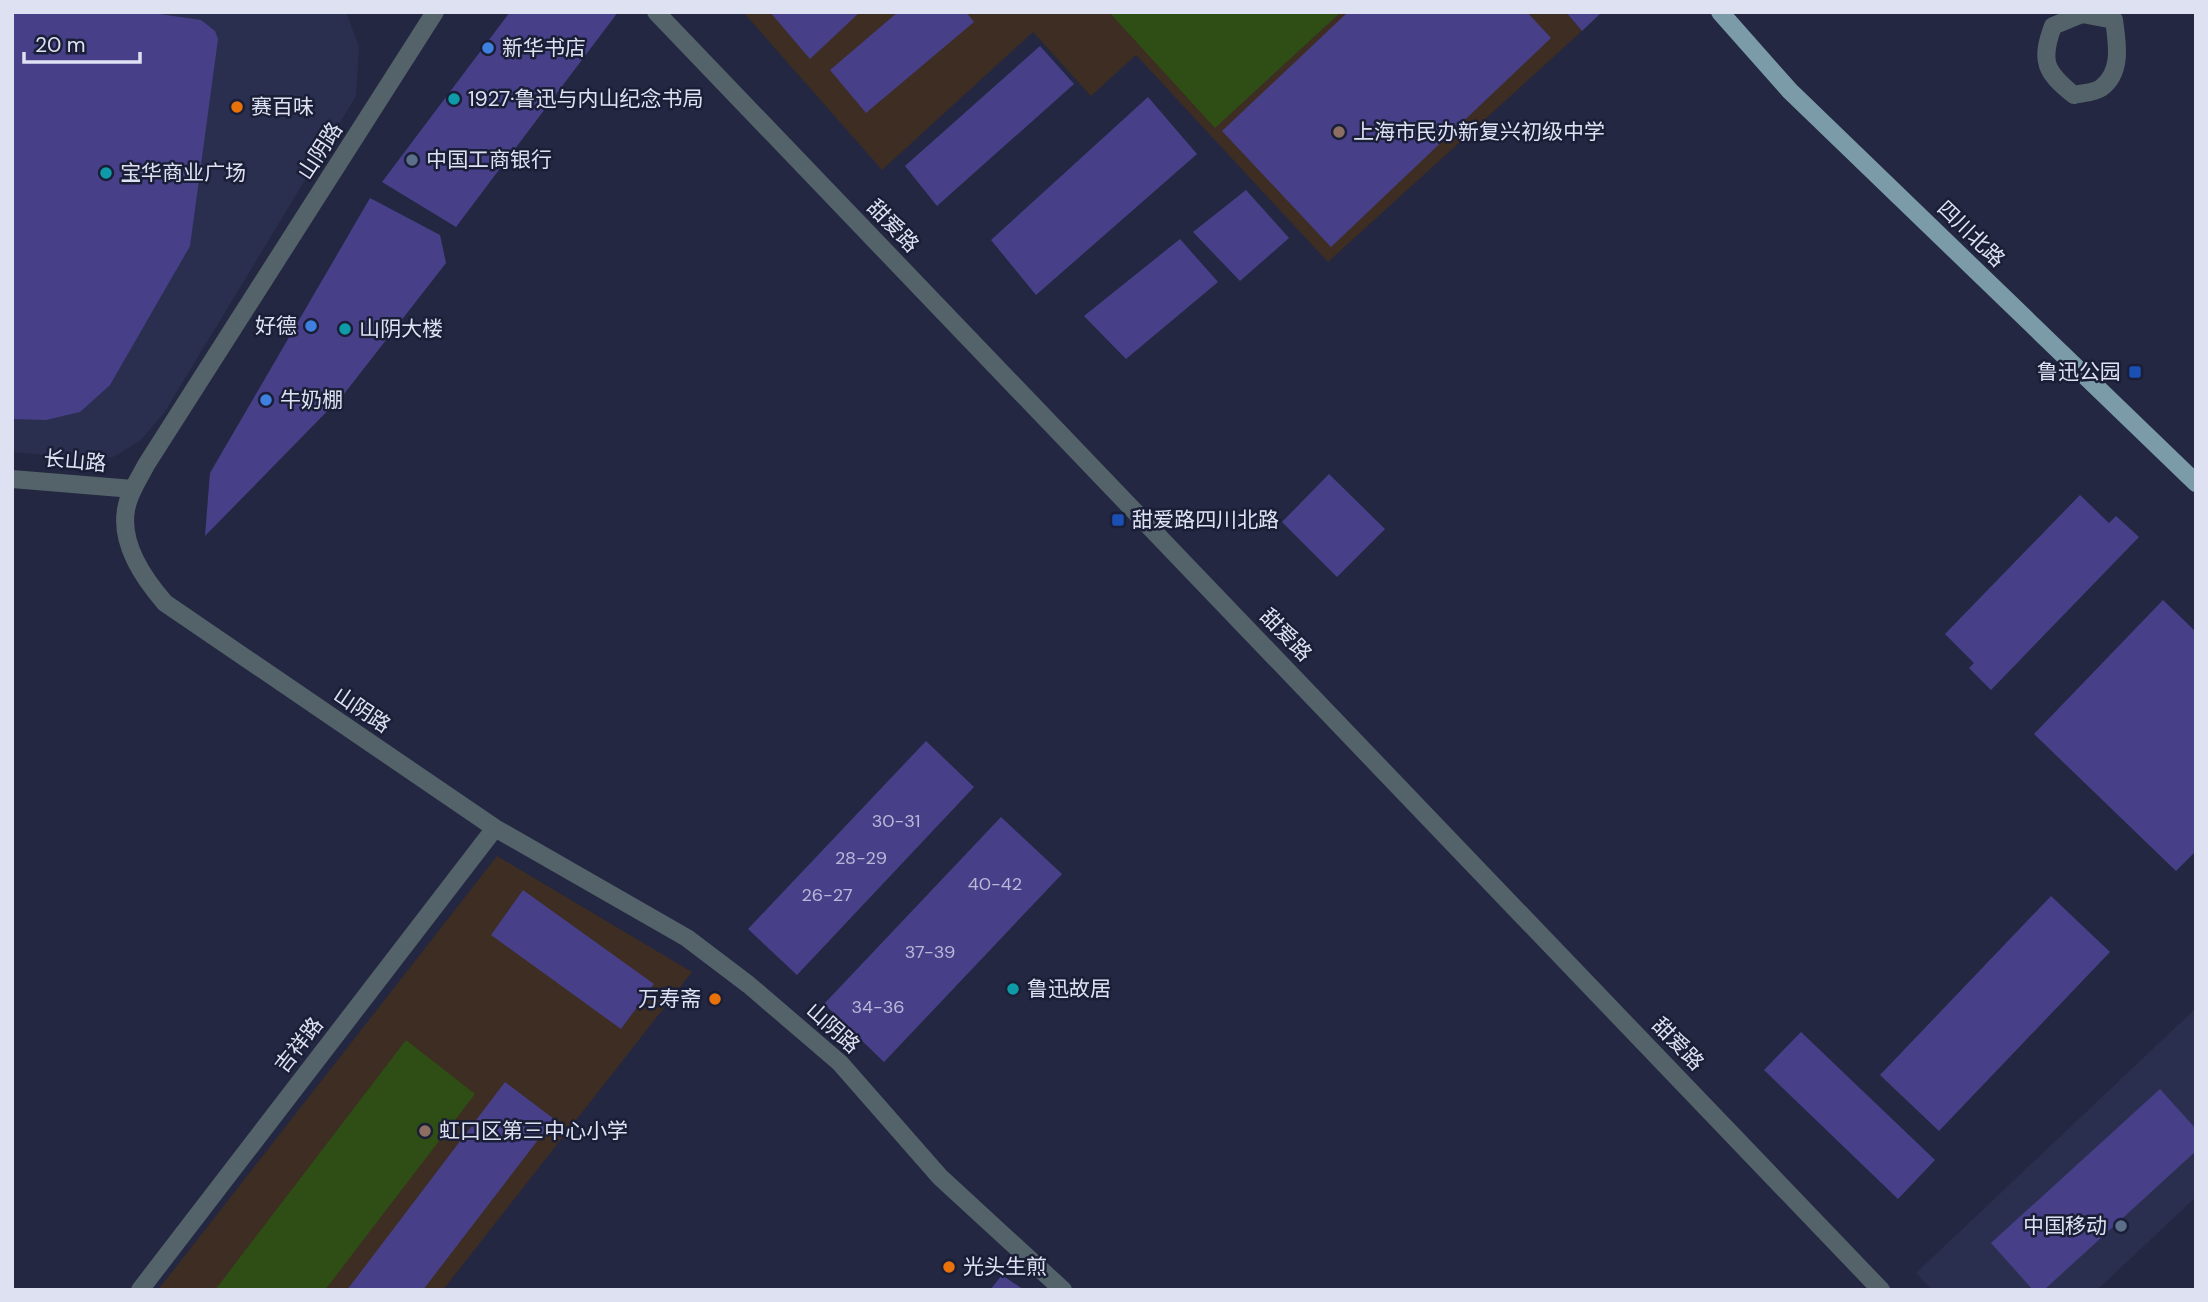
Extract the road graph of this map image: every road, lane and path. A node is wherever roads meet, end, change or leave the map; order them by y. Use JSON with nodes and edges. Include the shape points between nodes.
{"nodes":[{"id":1,"x":435,"y":12,"type":"edge"},
{"id":2,"x":656,"y":12,"type":"edge"},
{"id":3,"x":1720,"y":12,"type":"edge"},
{"id":4,"x":2118,"y":16,"type":"edge"},
{"id":5,"x":12,"y":479,"type":"edge"},
{"id":6,"x":2196,"y":484,"type":"edge"},
{"id":7,"x":133,"y":489,"type":"junction"},
{"id":8,"x":495,"y":828,"type":"junction"},
{"id":9,"x":140,"y":1290,"type":"edge"},
{"id":10,"x":1063,"y":1290,"type":"edge"},
{"id":11,"x":1881,"y":1290,"type":"edge"}],
"edges":[{"from":1,"to":7,"type":"street","name":"山阴路"},
{"from":2,"to":11,"type":"street","name":"甜爱路"},
{"from":3,"to":6,"type":"main road","name":"四川北路","via":[[1790,92]]},
{"from":4,"to":4,"type":"street","via":[[2082,14],[2053,26],[2044,51],[2052,78],[2074,95],[2100,89],[2115,70]]},
{"from":5,"to":7,"type":"street","name":"长山路"},
{"from":7,"to":8,"type":"street","name":"山阴路","via":[[125,511],[127,535],[145,580],[165,603]]},
{"from":8,"to":9,"type":"street","name":"吉祥路"},
{"from":8,"to":10,"type":"street","name":"山阴路","via":[[667,926],[749,985],[840,1063],[940,1177]]}]}
